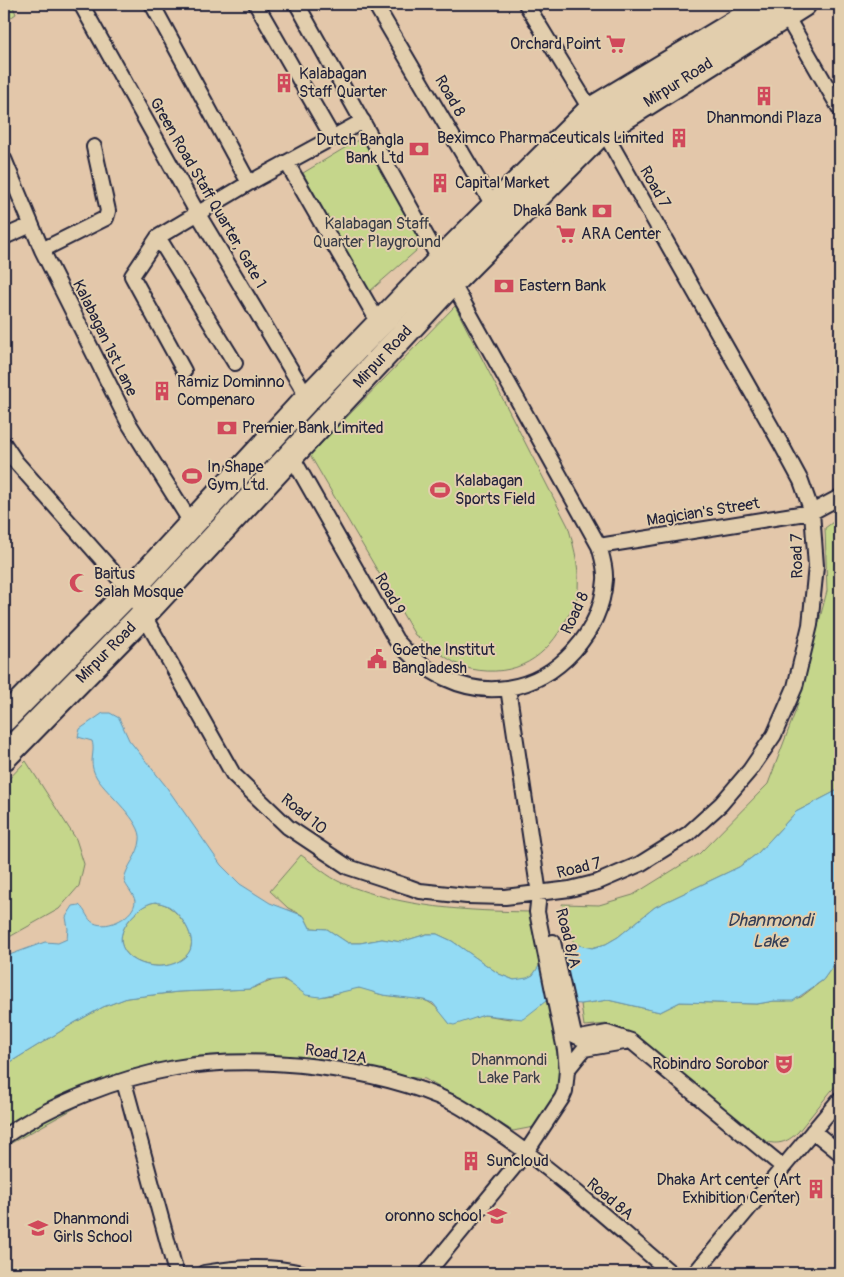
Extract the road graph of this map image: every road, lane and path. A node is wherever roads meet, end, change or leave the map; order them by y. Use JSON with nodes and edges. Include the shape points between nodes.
{"nodes":[{"id":1,"x":81,"y":4,"type":"edge"},
{"id":2,"x":152,"y":4,"type":"edge"},
{"id":3,"x":256,"y":4,"type":"edge"},
{"id":4,"x":297,"y":4,"type":"edge"},
{"id":5,"x":375,"y":4,"type":"edge"},
{"id":6,"x":526,"y":4,"type":"edge"},
{"id":7,"x":777,"y":6,"type":"edge"},
{"id":8,"x":840,"y":109,"type":"edge"},
{"id":9,"x":363,"y":121,"type":"junction"},
{"id":10,"x":597,"y":121,"type":"junction"},
{"id":11,"x":333,"y":138,"type":"junction"},
{"id":12,"x":94,"y":147,"type":"dead end"},
{"id":13,"x":4,"y":159,"type":"edge"},
{"id":14,"x":287,"y":163,"type":"junction"},
{"id":15,"x":250,"y":183,"type":"junction"},
{"id":16,"x":494,"y":207,"type":"junction"},
{"id":17,"x":198,"y":214,"type":"junction"},
{"id":18,"x":31,"y":225,"type":"junction"},
{"id":19,"x":4,"y":237,"type":"edge"},
{"id":20,"x":158,"y":237,"type":"junction"},
{"id":21,"x":42,"y":250,"type":"junction"},
{"id":22,"x":446,"y":271,"type":"junction"},
{"id":23,"x":380,"y":325,"type":"junction"},
{"id":24,"x":236,"y":363,"type":"dead end"},
{"id":25,"x":184,"y":371,"type":"dead end"},
{"id":26,"x":308,"y":398,"type":"junction"},
{"id":27,"x":4,"y":444,"type":"edge"},
{"id":28,"x":291,"y":455,"type":"junction"},
{"id":29,"x":840,"y":497,"type":"edge"},
{"id":30,"x":812,"y":512,"type":"junction"},
{"id":31,"x":192,"y":524,"type":"junction"},
{"id":32,"x":599,"y":546,"type":"junction"},
{"id":33,"x":130,"y":591,"type":"junction"},
{"id":34,"x":142,"y":616,"type":"junction"},
{"id":35,"x":508,"y":688,"type":"junction"},
{"id":36,"x":7,"y":708,"type":"edge"},
{"id":37,"x":4,"y":757,"type":"edge"},
{"id":38,"x":540,"y":905,"type":"junction"},
{"id":39,"x":568,"y":1037,"type":"junction"},
{"id":40,"x":630,"y":1041,"type":"junction"},
{"id":41,"x":567,"y":1070,"type":"junction"},
{"id":42,"x":124,"y":1082,"type":"junction"},
{"id":43,"x":840,"y":1099,"type":"edge"},
{"id":44,"x":813,"y":1130,"type":"junction"},
{"id":45,"x":4,"y":1137,"type":"edge"},
{"id":46,"x":527,"y":1151,"type":"junction"},
{"id":47,"x":840,"y":1153,"type":"edge"},
{"id":48,"x":782,"y":1166,"type":"junction"},
{"id":49,"x":176,"y":1273,"type":"edge"},
{"id":50,"x":204,"y":1273,"type":"edge"},
{"id":51,"x":302,"y":1273,"type":"edge"},
{"id":52,"x":427,"y":1273,"type":"edge"},
{"id":53,"x":671,"y":1273,"type":"edge"},
{"id":54,"x":695,"y":1273,"type":"edge"}],
"edges":[{"from":1,"to":17,"type":"street","name":"Green Road Staff Quarter, Gate 1"},
{"from":2,"to":15,"type":"street"},
{"from":3,"to":11,"type":"street"},
{"from":4,"to":9,"type":"street","name":"Road 8"},
{"from":5,"to":16,"type":"street","name":"Road 8"},
{"from":6,"to":10,"type":"street","name":"Road 7"},
{"from":7,"to":8,"type":"street"},
{"from":7,"to":10,"type":"highway","name":"Mirpur Road"},
{"from":9,"to":11,"type":"street"},
{"from":9,"to":22,"type":"street","name":"Road 8"},
{"from":10,"to":16,"type":"highway","name":"Mirpur Road"},
{"from":10,"to":22,"type":"highway","name":"Mirpur Road"},
{"from":10,"to":30,"type":"street","name":"Road 7","via":[[781,444],[801,481]]},
{"from":11,"to":14,"type":"street"},
{"from":12,"to":21,"type":"street","via":[[108,211],[106,218]]},
{"from":13,"to":18,"type":"street","name":"Kalabagan 1st Lane"},
{"from":14,"to":15,"type":"street"},
{"from":14,"to":23,"type":"street"},
{"from":15,"to":17,"type":"street"},
{"from":16,"to":22,"type":"highway","name":"Mirpur Road"},
{"from":17,"to":20,"type":"street"},
{"from":17,"to":26,"type":"street","name":"Green Road Staff Quarter, Gate 1"},
{"from":18,"to":19,"type":"street"},
{"from":18,"to":21,"type":"street","name":"Kalabagan 1st Lane"},
{"from":20,"to":24,"type":"street"},
{"from":20,"to":25,"type":"street","via":[[132,276]]},
{"from":21,"to":31,"type":"street","name":"Kalabagan 1st Lane","via":[[128,422]]},
{"from":22,"to":23,"type":"highway","name":"Mirpur Road"},
{"from":22,"to":28,"type":"highway","name":"Mirpur Road"},
{"from":22,"to":32,"type":"street","name":"Road 8"},
{"from":23,"to":26,"type":"highway","name":"Mirpur Road"},
{"from":26,"to":31,"type":"highway","name":"Mirpur Road"},
{"from":27,"to":33,"type":"street","name":"Road 10","via":[[16,462]]},
{"from":28,"to":34,"type":"highway","name":"Mirpur Road"},
{"from":28,"to":35,"type":"street","name":"Road 9","via":[[396,640],[406,652],[433,673],[455,682],[475,687]]},
{"from":29,"to":30,"type":"street","name":"Magician's Street"},
{"from":30,"to":32,"type":"street","name":"Magician's Street"},
{"from":30,"to":38,"type":"street","name":"Road 7","via":[[816,566],[814,596],[796,687],[774,735],[750,770],[721,804],[688,834],[640,864]]},
{"from":31,"to":33,"type":"highway","name":"Mirpur Road"},
{"from":32,"to":35,"type":"street","name":"Road 8","via":[[605,578],[603,595],[597,614],[578,647],[548,672]]},
{"from":33,"to":34,"type":"street","name":"Road 10"},
{"from":33,"to":36,"type":"highway","name":"Mirpur Road"},
{"from":34,"to":37,"type":"highway","name":"Mirpur Road"},
{"from":34,"to":38,"type":"street","name":"Road 10","via":[[233,774],[288,827],[314,846],[348,867],[420,891]]},
{"from":35,"to":38,"type":"street"},
{"from":38,"to":39,"type":"street","name":"Road 8/A"},
{"from":39,"to":40,"type":"street","via":[[607,1033]]},
{"from":39,"to":41,"type":"street","name":"Road 8/A"},
{"from":40,"to":41,"type":"street","name":"Road 8/A","via":[[584,1049]]},
{"from":40,"to":48,"type":"street"},
{"from":41,"to":46,"type":"street","name":"Road 8/A","via":[[562,1098]]},
{"from":42,"to":45,"type":"street","name":"Road 12A","via":[[33,1119]]},
{"from":42,"to":46,"type":"street","name":"Road 12A","via":[[176,1068],[246,1063],[285,1064],[377,1077],[454,1103]]},
{"from":42,"to":49,"type":"street"},
{"from":43,"to":44,"type":"street"},
{"from":44,"to":47,"type":"street"},
{"from":44,"to":48,"type":"street"},
{"from":46,"to":52,"type":"street","name":"Road 8/A"},
{"from":46,"to":53,"type":"street","name":"Road 8A"},
{"from":48,"to":54,"type":"street"},
{"from":50,"to":51,"type":"street","via":[[239,1267]]}]}
